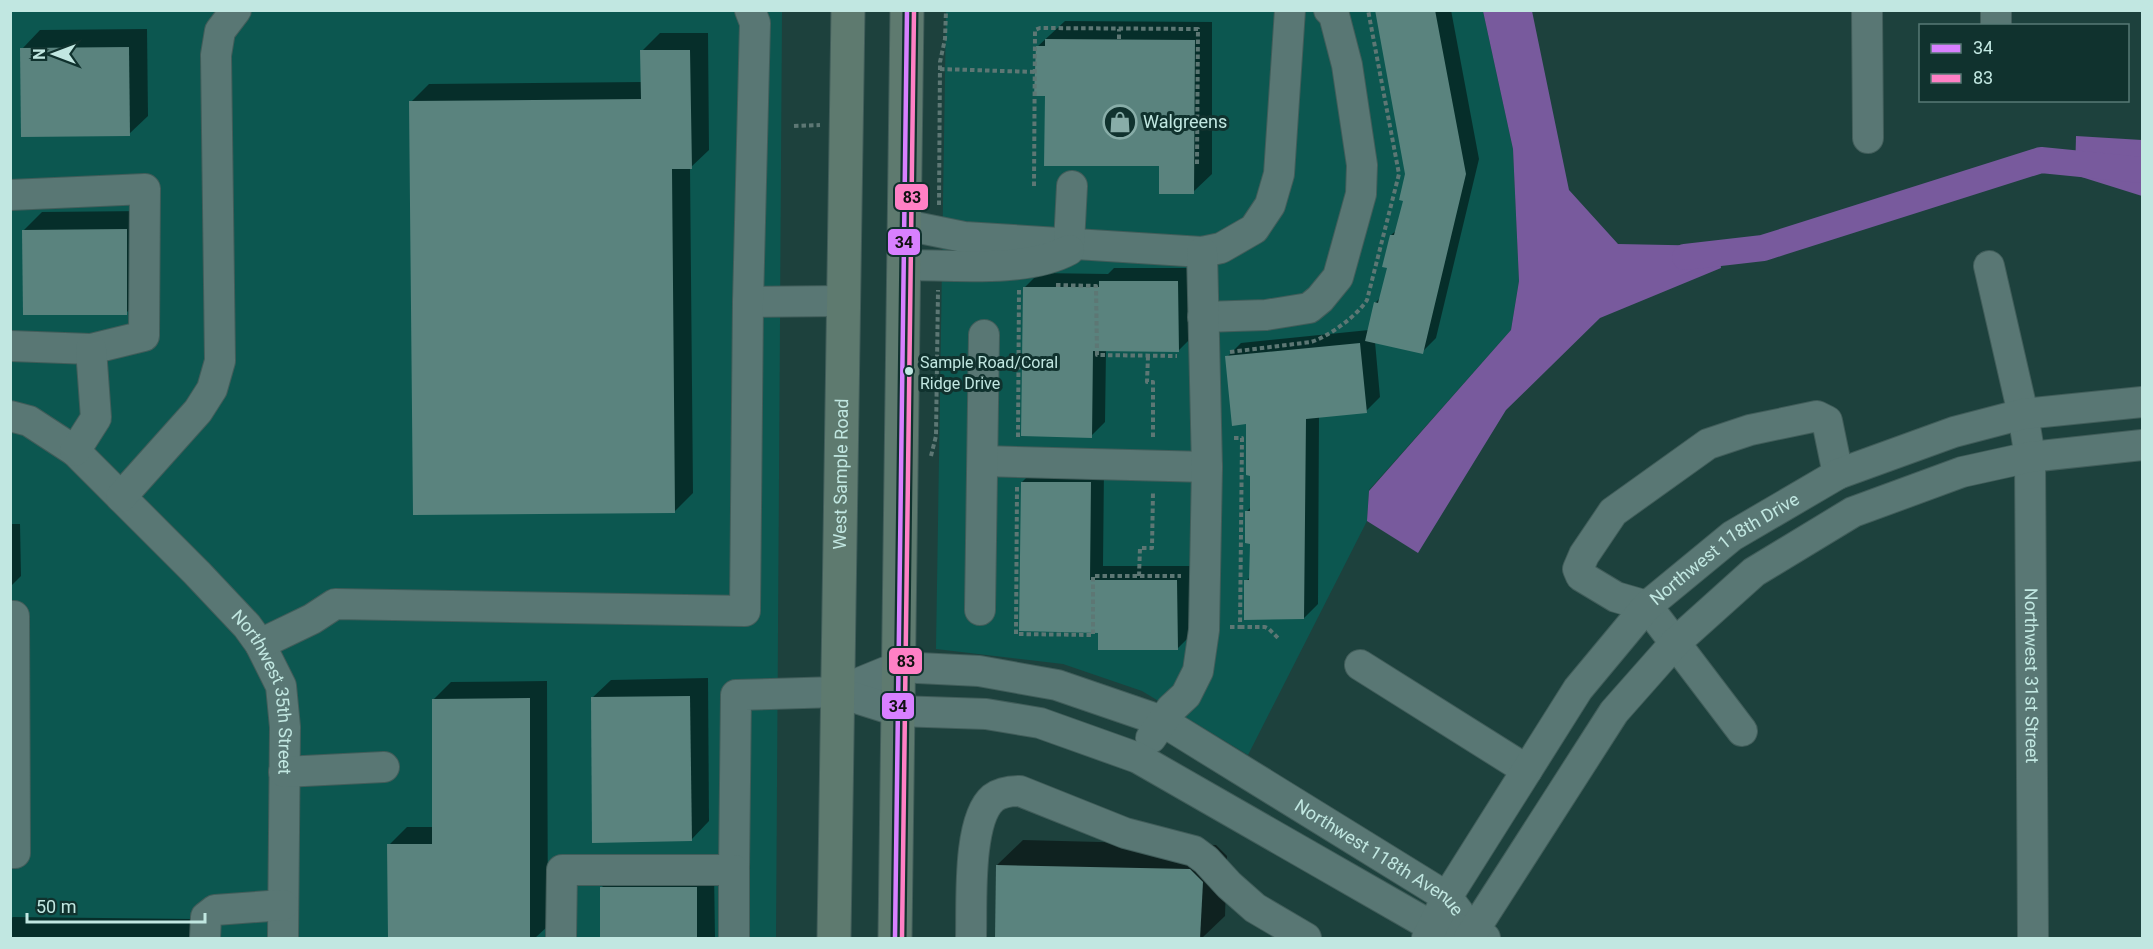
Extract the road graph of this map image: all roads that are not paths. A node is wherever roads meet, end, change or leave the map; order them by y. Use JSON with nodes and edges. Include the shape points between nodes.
{"nodes":[{"id":1,"x":236,"y":10,"type":"edge"},
{"id":2,"x":750,"y":10,"type":"edge"},
{"id":3,"x":849,"y":10,"type":"edge"},
{"id":4,"x":908,"y":10,"type":"edge"},
{"id":5,"x":1329,"y":10,"type":"edge"},
{"id":6,"x":1867,"y":10,"type":"edge"},
{"id":7,"x":1288,"y":12,"type":"edge"},
{"id":8,"x":1868,"y":138,"type":"dead end"},
{"id":9,"x":1072,"y":186,"type":"dead end"},
{"id":10,"x":10,"y":195,"type":"edge"},
{"id":11,"x":905,"y":225,"type":"junction"},
{"id":12,"x":1074,"y":244,"type":"junction"},
{"id":13,"x":1202,"y":252,"type":"junction"},
{"id":14,"x":904,"y":265,"type":"junction"},
{"id":15,"x":1989,"y":266,"type":"dead end"},
{"id":16,"x":844,"y":301,"type":"junction"},
{"id":17,"x":748,"y":302,"type":"junction"},
{"id":18,"x":1203,"y":317,"type":"junction"},
{"id":19,"x":984,"y":334,"type":"dead end"},
{"id":20,"x":11,"y":349,"type":"edge"},
{"id":21,"x":91,"y":349,"type":"junction"},
{"id":22,"x":2142,"y":402,"type":"edge"},
{"id":23,"x":2023,"y":414,"type":"junction"},
{"id":24,"x":10,"y":416,"type":"edge"},
{"id":25,"x":2142,"y":445,"type":"edge"},
{"id":26,"x":75,"y":451,"type":"junction"},
{"id":27,"x":2031,"y":457,"type":"junction"},
{"id":28,"x":983,"y":461,"type":"junction"},
{"id":29,"x":1207,"y":467,"type":"junction"},
{"id":30,"x":1838,"y":474,"type":"junction"},
{"id":31,"x":121,"y":497,"type":"junction"},
{"id":32,"x":1647,"y":606,"type":"junction"},
{"id":33,"x":980,"y":610,"type":"dead end"},
{"id":34,"x":10,"y":616,"type":"edge"},
{"id":35,"x":1675,"y":643,"type":"junction"},
{"id":36,"x":260,"y":644,"type":"junction"},
{"id":37,"x":1360,"y":666,"type":"dead end"},
{"id":38,"x":898,"y":667,"type":"junction"},
{"id":39,"x":837,"y":692,"type":"junction"},
{"id":40,"x":897,"y":711,"type":"junction"},
{"id":41,"x":1162,"y":721,"type":"junction"},
{"id":42,"x":1742,"y":731,"type":"dead end"},
{"id":43,"x":1138,"y":758,"type":"junction"},
{"id":44,"x":384,"y":767,"type":"dead end"},
{"id":45,"x":1527,"y":770,"type":"junction"},
{"id":46,"x":284,"y":772,"type":"junction"},
{"id":47,"x":10,"y":853,"type":"edge"},
{"id":48,"x":734,"y":870,"type":"junction"},
{"id":49,"x":1447,"y":897,"type":"junction"},
{"id":50,"x":283,"y":905,"type":"junction"},
{"id":51,"x":1430,"y":933,"type":"edge"},
{"id":52,"x":1475,"y":936,"type":"edge"},
{"id":53,"x":205,"y":939,"type":"edge"},
{"id":54,"x":283,"y":939,"type":"edge"},
{"id":55,"x":561,"y":939,"type":"edge"},
{"id":56,"x":734,"y":939,"type":"edge"},
{"id":57,"x":834,"y":939,"type":"edge"},
{"id":58,"x":894,"y":939,"type":"edge"},
{"id":59,"x":971,"y":939,"type":"edge"},
{"id":60,"x":1306,"y":939,"type":"edge"},
{"id":61,"x":2033,"y":939,"type":"edge"}],
"edges":[{"from":1,"to":31,"type":"street","via":[[220,31],[216,55],[220,361],[212,389],[198,411]]},
{"from":2,"to":17,"type":"street","via":[[755,23]]},
{"from":3,"to":16,"type":"main road","name":"West Sample Road"},
{"from":4,"to":11,"type":"main road"},
{"from":5,"to":18,"type":"street","via":[[1334,15],[1347,65],[1362,165],[1361,194],[1338,277],[1309,308],[1266,315]]},
{"from":6,"to":8,"type":"street"},
{"from":7,"to":13,"type":"street","via":[[1278,174],[1270,205],[1254,229],[1221,248]]},
{"from":9,"to":12,"type":"street"},
{"from":10,"to":21,"type":"street","via":[[145,189],[144,336]]},
{"from":11,"to":12,"type":"street","via":[[964,237]]},
{"from":11,"to":14,"type":"main road"},
{"from":12,"to":13,"type":"street"},
{"from":12,"to":14,"type":"street","via":[[1056,257],[1012,265]]},
{"from":13,"to":18,"type":"street"},
{"from":14,"to":38,"type":"main road"},
{"from":15,"to":23,"type":"street","name":"Northwest 31st Street"},
{"from":16,"to":17,"type":"street"},
{"from":16,"to":39,"type":"main road","name":"West Sample Road"},
{"from":17,"to":36,"type":"street","via":[[745,611],[335,604]]},
{"from":18,"to":29,"type":"street"},
{"from":19,"to":28,"type":"street"},
{"from":20,"to":21,"type":"street"},
{"from":21,"to":26,"type":"street","via":[[96,418]]},
{"from":22,"to":23,"type":"street","name":"Northwest 118th Drive"},
{"from":23,"to":27,"type":"street","name":"Northwest 31st Street"},
{"from":23,"to":30,"type":"street","name":"Northwest 118th Drive","via":[[1954,432]]},
{"from":24,"to":26,"type":"street","via":[[29,421]]},
{"from":25,"to":27,"type":"street","name":"Northwest 118th Drive"},
{"from":26,"to":31,"type":"street"},
{"from":27,"to":35,"type":"street","name":"Northwest 118th Drive","via":[[1962,472],[1853,512],[1754,572]]},
{"from":27,"to":61,"type":"street","name":"Northwest 31st Street"},
{"from":28,"to":29,"type":"street"},
{"from":28,"to":33,"type":"street"},
{"from":29,"to":41,"type":"street","via":[[1204,630],[1198,671],[1186,695]]},
{"from":30,"to":32,"type":"street","name":"Northwest 118th Drive","via":[[1732,536]]},
{"from":30,"to":32,"type":"street","via":[[1827,421],[1817,416],[1750,430],[1708,444],[1613,512],[1578,569],[1581,576],[1616,597]]},
{"from":31,"to":36,"type":"street","name":"Northwest 35th Street"},
{"from":32,"to":35,"type":"street"},
{"from":32,"to":45,"type":"street","name":"Northwest 118th Drive","via":[[1578,689]]},
{"from":34,"to":47,"type":"street","via":[[14,616],[15,853]]},
{"from":35,"to":42,"type":"street"},
{"from":35,"to":52,"type":"street","name":"Northwest 118th Drive","via":[[1614,712]]},
{"from":36,"to":46,"type":"street","name":"Northwest 35th Street","via":[[280,686],[285,727]]},
{"from":37,"to":45,"type":"street"},
{"from":38,"to":39,"type":"street","name":"Northwest 118th Avenue"},
{"from":38,"to":40,"type":"main road"},
{"from":38,"to":41,"type":"street","name":"Northwest 118th Avenue","via":[[979,671],[1057,685]]},
{"from":39,"to":40,"type":"street","name":"Northwest 118th Avenue"},
{"from":39,"to":48,"type":"street","via":[[736,695]]},
{"from":39,"to":57,"type":"main road","name":"West Sample Road"},
{"from":40,"to":43,"type":"street","name":"Northwest 118th Avenue","via":[[986,714],[1040,723]]},
{"from":40,"to":58,"type":"main road"},
{"from":41,"to":43,"type":"street"},
{"from":41,"to":49,"type":"street","name":"Northwest 118th Avenue"},
{"from":43,"to":51,"type":"street","name":"Northwest 118th Avenue"},
{"from":44,"to":46,"type":"street"},
{"from":45,"to":49,"type":"street","name":"Northwest 118th Drive"},
{"from":46,"to":50,"type":"street","name":"Northwest 35th Street"},
{"from":48,"to":55,"type":"street","via":[[562,870]]},
{"from":48,"to":56,"type":"street"},
{"from":49,"to":51,"type":"street","name":"Northwest 118th Drive"},
{"from":49,"to":52,"type":"street","name":"Northwest 118th Avenue"},
{"from":50,"to":53,"type":"street","via":[[215,910],[206,917]]},
{"from":50,"to":54,"type":"street","name":"Northwest 35th Street"},
{"from":51,"to":52,"type":"street","name":"Northwest 118th Avenue"},
{"from":59,"to":60,"type":"street","via":[[974,842],[981,816],[993,799],[1007,791],[1020,791],[1125,833],[1194,851],[1256,908]]}]}
